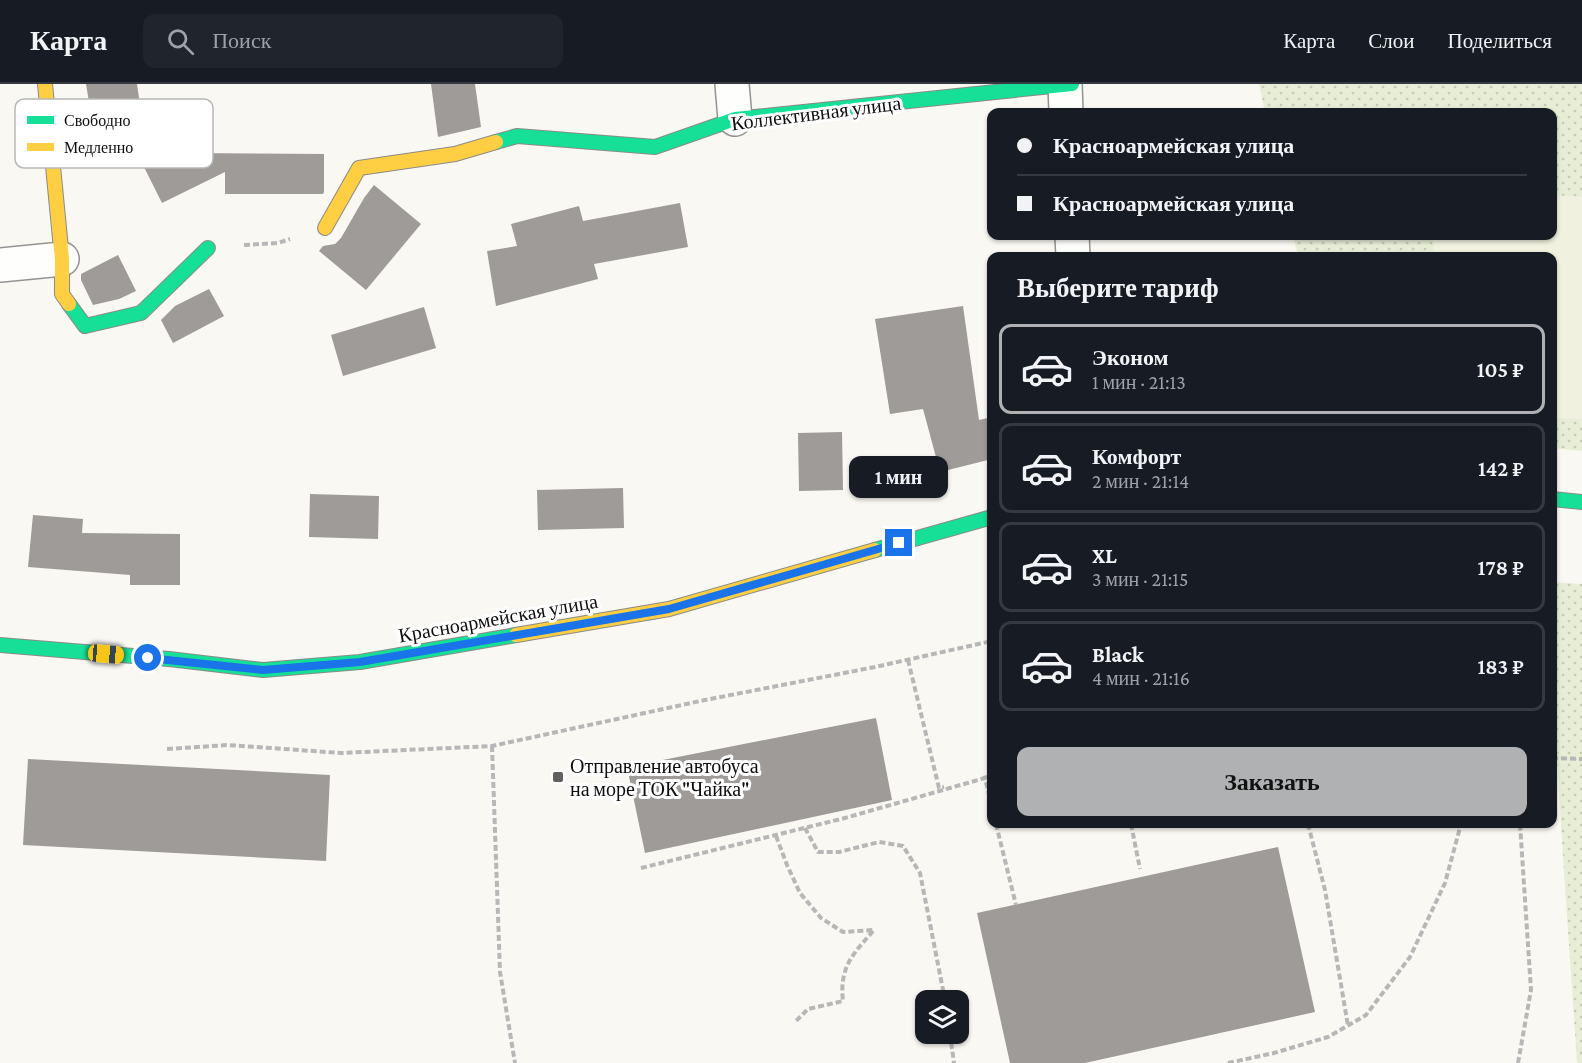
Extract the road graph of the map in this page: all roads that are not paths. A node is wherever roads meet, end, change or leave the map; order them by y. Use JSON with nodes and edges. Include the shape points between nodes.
{"nodes":[{"id":1,"x":45,"y":84,"type":"edge"},
{"id":2,"x":732,"y":84,"type":"edge"},
{"id":3,"x":1067,"y":92,"type":"edge"},
{"id":4,"x":46,"y":99,"type":"edge"},
{"id":5,"x":735,"y":119,"type":"junction"},
{"id":6,"x":53,"y":168,"type":"edge"},
{"id":7,"x":325,"y":228,"type":"road end"},
{"id":8,"x":208,"y":248,"type":"road end"},
{"id":9,"x":62,"y":258,"type":"junction"},
{"id":10,"x":0,"y":265,"type":"edge"},
{"id":11,"x":1557,"y":500,"type":"edge"},
{"id":12,"x":1582,"y":502,"type":"edge"},
{"id":13,"x":987,"y":518,"type":"edge"},
{"id":14,"x":0,"y":645,"type":"edge"}],
"edges":[{"from":1,"to":4,"type":"street"},
{"from":2,"to":5,"type":"street"},
{"from":3,"to":5,"type":"street","name":"Коллективная улица"},
{"from":5,"to":7,"type":"street","name":"Коллективная улица","via":[[656,147],[517,136],[455,154],[359,168]]},
{"from":6,"to":9,"type":"street"},
{"from":8,"to":9,"type":"street","via":[[141,313],[85,326],[62,294]]},
{"from":9,"to":10,"type":"street"},
{"from":11,"to":12,"type":"street"},
{"from":13,"to":14,"type":"street","name":"Красноармейская улица","via":[[669,609],[360,662],[263,670]]}]}
